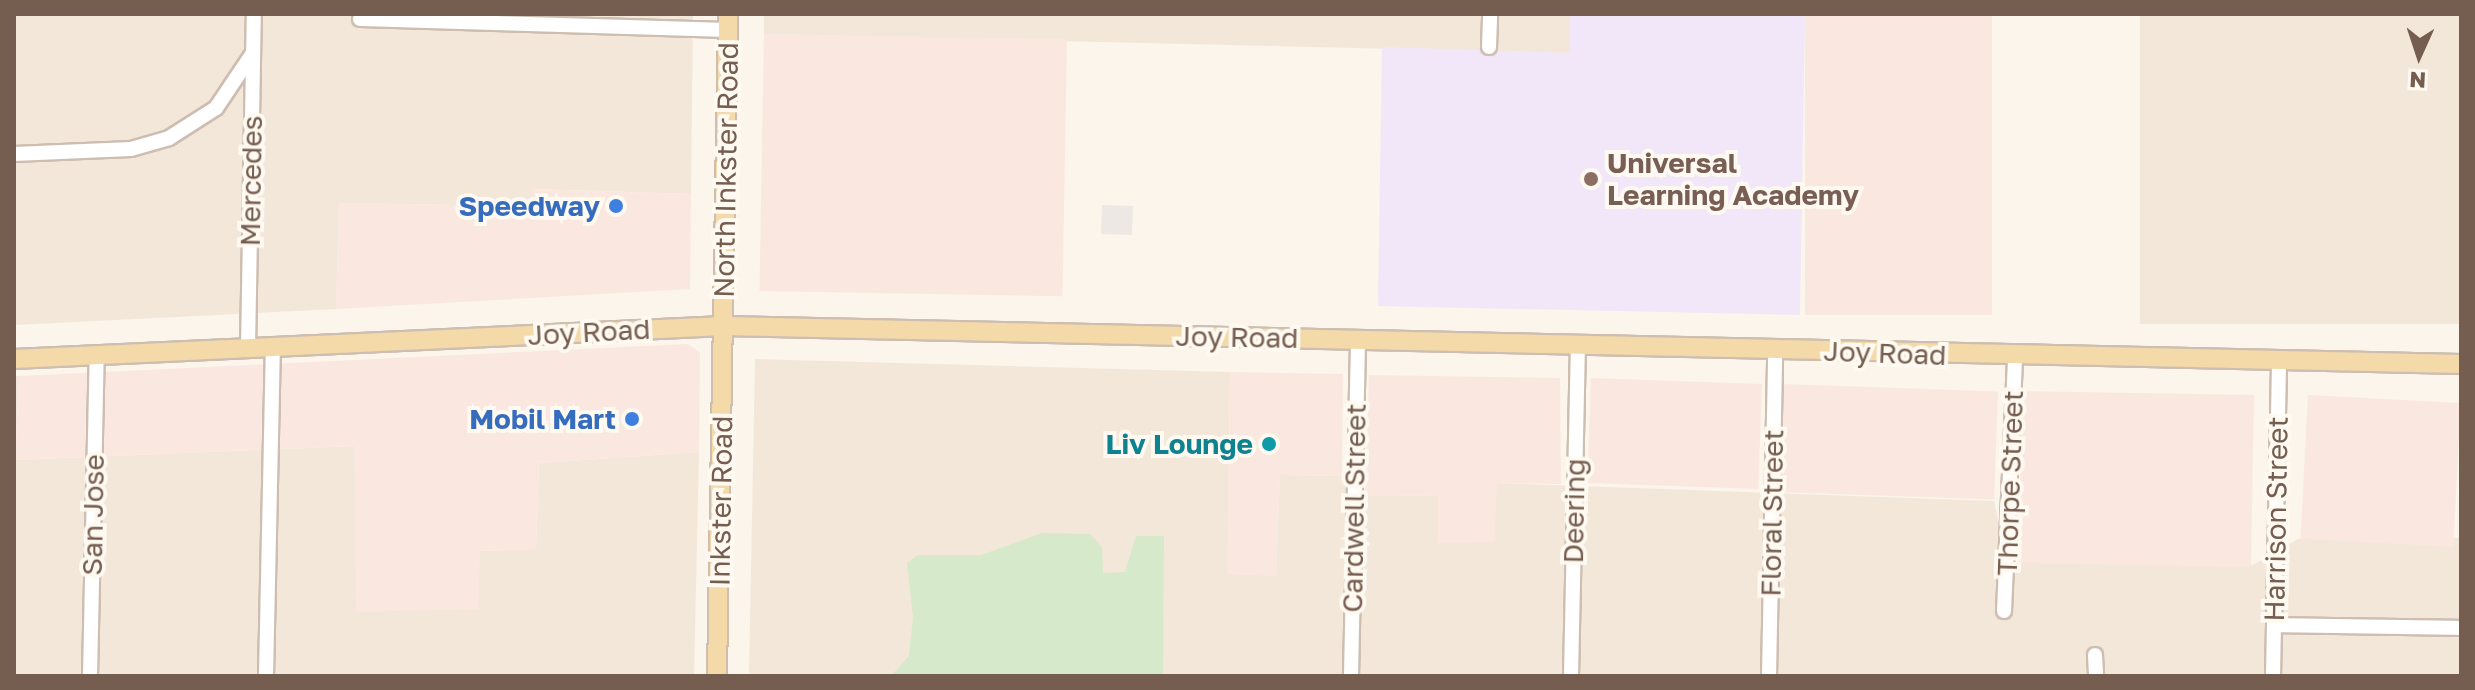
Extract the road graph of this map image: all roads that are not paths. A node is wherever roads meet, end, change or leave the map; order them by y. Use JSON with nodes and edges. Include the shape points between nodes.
{"nodes":[{"id":1,"x":254,"y":14,"type":"edge"},
{"id":2,"x":1490,"y":14,"type":"edge"},
{"id":3,"x":474,"y":18,"type":"edge"},
{"id":4,"x":360,"y":19,"type":"dead end"},
{"id":5,"x":728,"y":22,"type":"edge"},
{"id":6,"x":1489,"y":47,"type":"dead end"},
{"id":7,"x":254,"y":52,"type":"junction"},
{"id":8,"x":14,"y":154,"type":"edge"},
{"id":9,"x":724,"y":326,"type":"junction"},
{"id":10,"x":1358,"y":340,"type":"junction"},
{"id":11,"x":273,"y":346,"type":"junction"},
{"id":12,"x":1578,"y":346,"type":"junction"},
{"id":13,"x":248,"y":348,"type":"junction"},
{"id":14,"x":1775,"y":350,"type":"junction"},
{"id":15,"x":97,"y":355,"type":"junction"},
{"id":16,"x":2015,"y":355,"type":"junction"},
{"id":17,"x":14,"y":359,"type":"edge"},
{"id":18,"x":2279,"y":362,"type":"junction"},
{"id":19,"x":2461,"y":364,"type":"edge"},
{"id":20,"x":2004,"y":611,"type":"dead end"},
{"id":21,"x":2274,"y":625,"type":"junction"},
{"id":22,"x":2461,"y":628,"type":"edge"},
{"id":23,"x":2095,"y":655,"type":"dead end"},
{"id":24,"x":90,"y":676,"type":"edge"},
{"id":25,"x":266,"y":676,"type":"edge"},
{"id":26,"x":717,"y":676,"type":"edge"},
{"id":27,"x":1351,"y":676,"type":"edge"},
{"id":28,"x":1571,"y":676,"type":"edge"},
{"id":29,"x":1769,"y":676,"type":"edge"},
{"id":30,"x":2096,"y":676,"type":"edge"},
{"id":31,"x":2273,"y":676,"type":"edge"}],
"edges":[{"from":1,"to":7,"type":"street","name":"Mercedes"},
{"from":2,"to":6,"type":"street"},
{"from":3,"to":4,"type":"street"},
{"from":3,"to":5,"type":"street"},
{"from":5,"to":9,"type":"main road","name":"North Inkster Road"},
{"from":7,"to":8,"type":"street","via":[[216,108],[169,138],[131,149]]},
{"from":7,"to":13,"type":"street","name":"Mercedes"},
{"from":9,"to":10,"type":"main road","name":"Joy Road"},
{"from":9,"to":11,"type":"main road","name":"Joy Road"},
{"from":9,"to":26,"type":"main road","name":"Inkster Road"},
{"from":10,"to":12,"type":"main road","name":"Joy Road"},
{"from":10,"to":27,"type":"street","name":"Cardwell Street"},
{"from":11,"to":13,"type":"main road","name":"Joy Road"},
{"from":11,"to":25,"type":"street"},
{"from":12,"to":14,"type":"main road","name":"Joy Road"},
{"from":12,"to":28,"type":"street","name":"Deering"},
{"from":13,"to":15,"type":"main road","name":"Joy Road"},
{"from":14,"to":16,"type":"main road","name":"Joy Road"},
{"from":14,"to":29,"type":"street","name":"Floral Street"},
{"from":15,"to":17,"type":"main road","name":"Joy Road"},
{"from":15,"to":24,"type":"street","name":"San Jose"},
{"from":16,"to":18,"type":"main road","name":"Joy Road"},
{"from":16,"to":20,"type":"street","name":"Thorpe Street"},
{"from":18,"to":19,"type":"main road","name":"Joy Road"},
{"from":18,"to":21,"type":"street","name":"Harrison Street"},
{"from":21,"to":22,"type":"street"},
{"from":21,"to":31,"type":"street","name":"Harrison Street"},
{"from":23,"to":30,"type":"street"}]}
